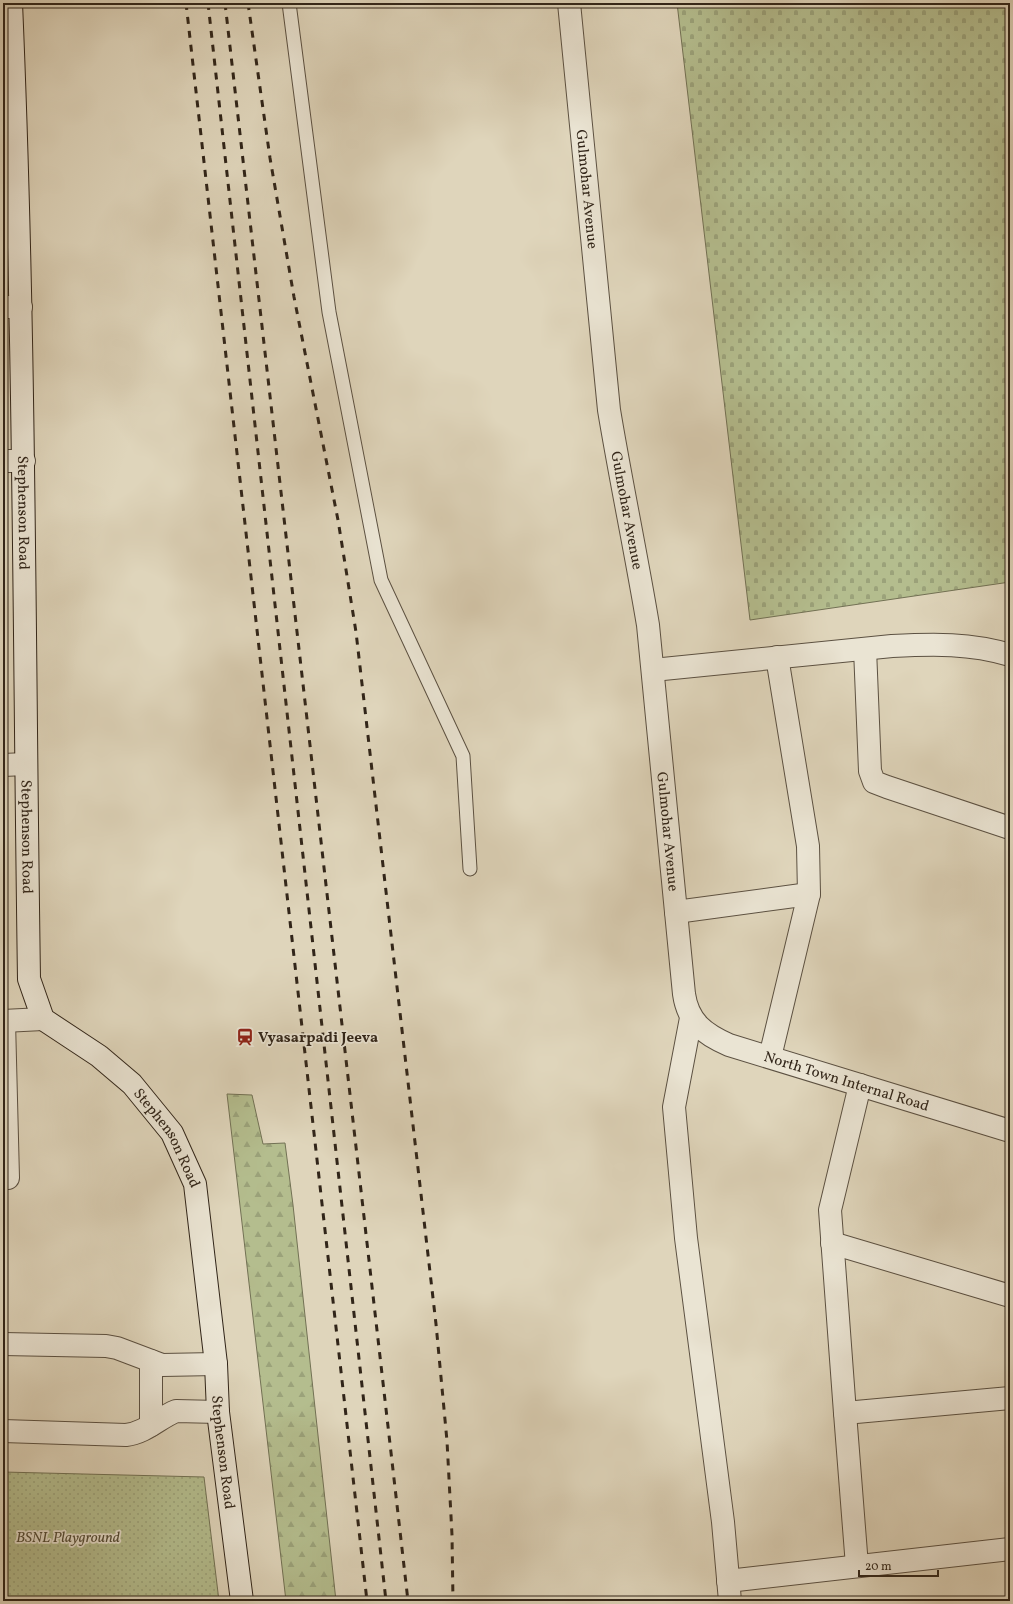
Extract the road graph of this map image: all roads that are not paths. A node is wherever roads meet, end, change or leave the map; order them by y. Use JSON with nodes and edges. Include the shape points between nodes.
{"nodes":[{"id":1,"x":11,"y":3,"type":"edge"},
{"id":2,"x":289,"y":3,"type":"edge"},
{"id":3,"x":569,"y":3,"type":"edge"},
{"id":4,"x":10,"y":153,"type":"edge"},
{"id":5,"x":12,"y":307,"type":"edge"},
{"id":6,"x":13,"y":461,"type":"edge"},
{"id":7,"x":865,"y":649,"type":"junction"},
{"id":8,"x":1010,"y":655,"type":"edge"},
{"id":9,"x":777,"y":657,"type":"junction"},
{"id":10,"x":652,"y":670,"type":"junction"},
{"id":11,"x":26,"y":764,"type":"junction"},
{"id":12,"x":3,"y":765,"type":"edge"},
{"id":13,"x":1010,"y":828,"type":"edge"},
{"id":14,"x":470,"y":869,"type":"dead end"},
{"id":15,"x":809,"y":894,"type":"junction"},
{"id":16,"x":676,"y":912,"type":"junction"},
{"id":17,"x":691,"y":1018,"type":"junction"},
{"id":18,"x":43,"y":1019,"type":"junction"},
{"id":19,"x":4,"y":1021,"type":"edge"},
{"id":20,"x":770,"y":1057,"type":"junction"},
{"id":21,"x":860,"y":1085,"type":"junction"},
{"id":22,"x":1010,"y":1131,"type":"edge"},
{"id":23,"x":8,"y":1178,"type":"dead end"},
{"id":24,"x":832,"y":1243,"type":"junction"},
{"id":25,"x":1010,"y":1296,"type":"edge"},
{"id":26,"x":3,"y":1344,"type":"edge"},
{"id":27,"x":151,"y":1361,"type":"junction"},
{"id":28,"x":216,"y":1364,"type":"junction"},
{"id":29,"x":1010,"y":1398,"type":"edge"},
{"id":30,"x":218,"y":1412,"type":"junction"},
{"id":31,"x":845,"y":1414,"type":"junction"},
{"id":32,"x":151,"y":1425,"type":"junction"},
{"id":33,"x":3,"y":1431,"type":"edge"},
{"id":34,"x":1010,"y":1549,"type":"edge"},
{"id":35,"x":857,"y":1566,"type":"junction"},
{"id":36,"x":729,"y":1591,"type":"edge"},
{"id":37,"x":242,"y":1601,"type":"edge"}],
"edges":[{"from":1,"to":4,"type":"street","name":"Stephenson Road"},
{"from":2,"to":14,"type":"lane","via":[[329,312],[381,580],[463,756]]},
{"from":3,"to":10,"type":"street","name":"Gulmohar Avenue","via":[[609,410],[641,582]]},
{"from":4,"to":5,"type":"street","name":"Stephenson Road"},
{"from":5,"to":6,"type":"street","name":"Stephenson Road"},
{"from":6,"to":11,"type":"street","name":"Stephenson Road"},
{"from":7,"to":8,"type":"street","via":[[932,644],[961,645]]},
{"from":7,"to":9,"type":"street"},
{"from":7,"to":13,"type":"street","via":[[870,770],[874,782]]},
{"from":9,"to":10,"type":"street"},
{"from":9,"to":15,"type":"street","via":[[808,846]]},
{"from":10,"to":16,"type":"street","name":"Gulmohar Avenue"},
{"from":11,"to":12,"type":"street"},
{"from":11,"to":18,"type":"street","name":"Stephenson Road","via":[[29,979]]},
{"from":15,"to":16,"type":"street"},
{"from":15,"to":20,"type":"street"},
{"from":16,"to":17,"type":"street","name":"Gulmohar Avenue","via":[[685,1004]]},
{"from":17,"to":20,"type":"street","name":"North Town Internal Road","via":[[717,1040]]},
{"from":17,"to":36,"type":"street","via":[[674,1107],[686,1238],[723,1522]]},
{"from":18,"to":19,"type":"street"},
{"from":18,"to":28,"type":"street","name":"Stephenson Road","via":[[98,1056],[132,1084],[172,1133],[194,1184]]},
{"from":19,"to":23,"type":"street"},
{"from":20,"to":21,"type":"street","name":"North Town Internal Road"},
{"from":21,"to":22,"type":"street","name":"North Town Internal Road"},
{"from":21,"to":24,"type":"street","via":[[830,1210]]},
{"from":24,"to":25,"type":"street"},
{"from":24,"to":31,"type":"street"},
{"from":26,"to":27,"type":"street","via":[[106,1346]]},
{"from":27,"to":28,"type":"street","via":[[162,1365]]},
{"from":27,"to":32,"type":"street"},
{"from":28,"to":30,"type":"street","name":"Stephenson Road"},
{"from":29,"to":31,"type":"street"},
{"from":30,"to":32,"type":"street","via":[[176,1411]]},
{"from":30,"to":37,"type":"street","name":"Stephenson Road"},
{"from":31,"to":35,"type":"street"},
{"from":32,"to":33,"type":"street","via":[[126,1436]]},
{"from":34,"to":35,"type":"street"},
{"from":35,"to":36,"type":"street"}]}
